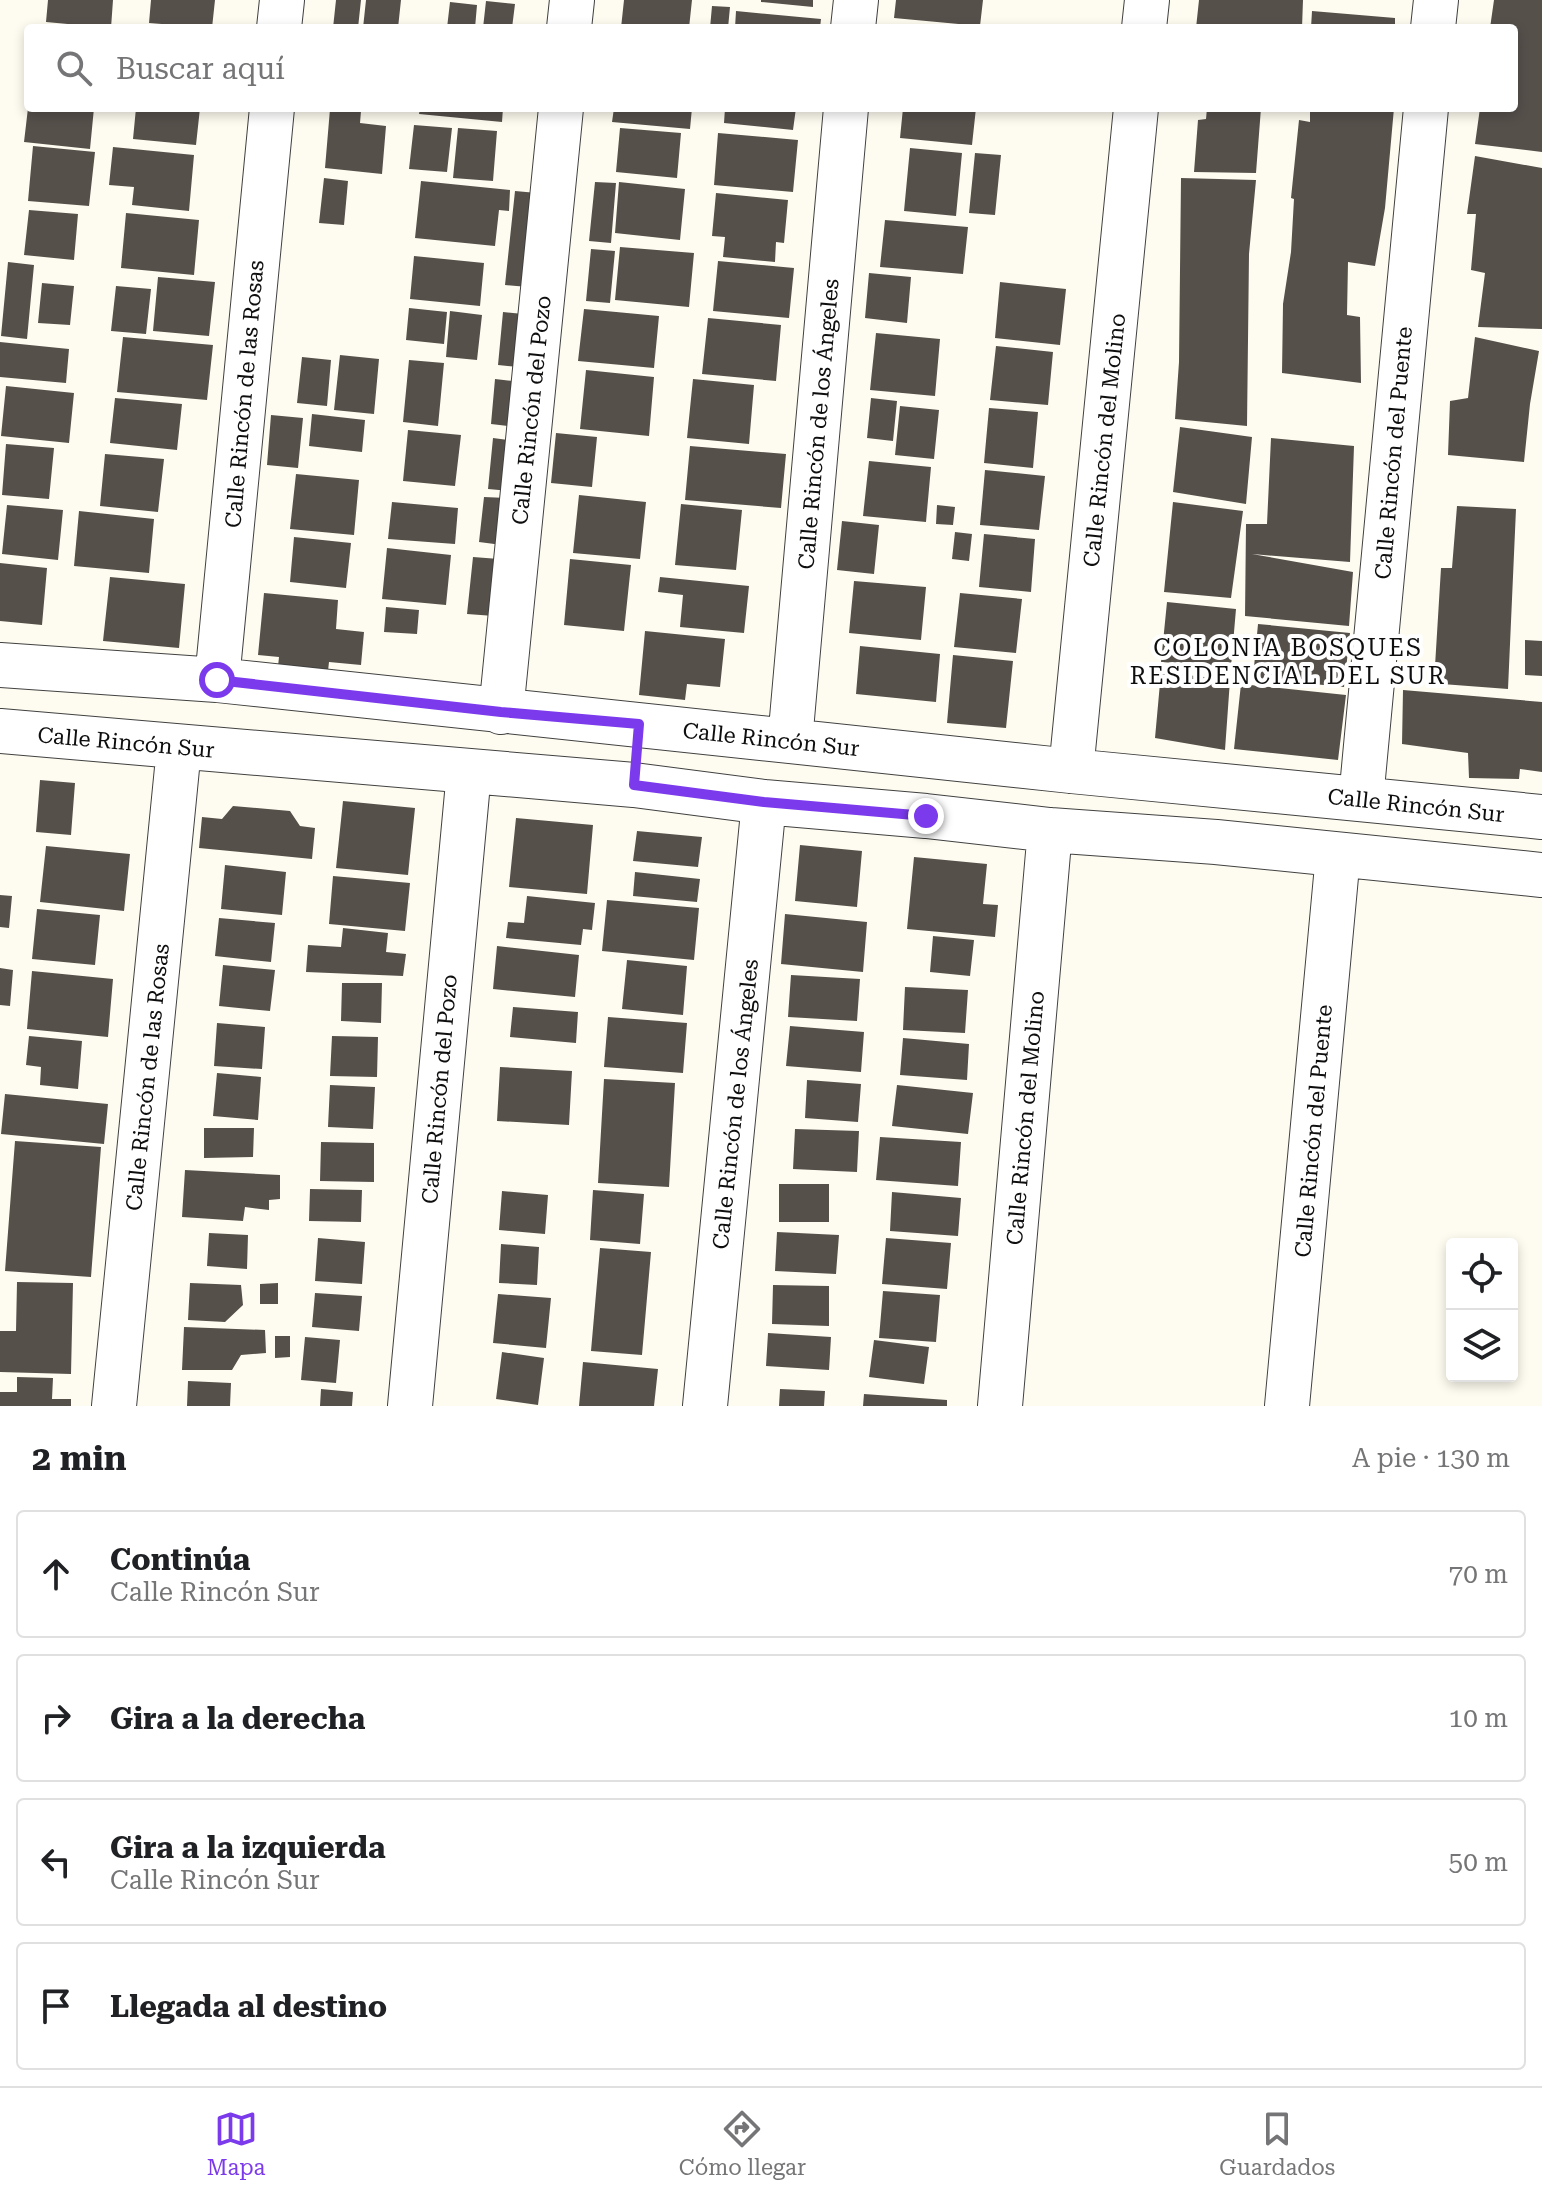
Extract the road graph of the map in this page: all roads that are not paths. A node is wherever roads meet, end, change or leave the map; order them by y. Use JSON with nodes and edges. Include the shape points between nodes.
{"nodes":[{"id":1,"x":282,"y":0,"type":"edge"},
{"id":2,"x":572,"y":0,"type":"edge"},
{"id":3,"x":856,"y":0,"type":"edge"},
{"id":4,"x":1147,"y":0,"type":"edge"},
{"id":5,"x":1436,"y":0,"type":"edge"},
{"id":6,"x":279,"y":24,"type":"edge"},
{"id":7,"x":569,"y":24,"type":"edge"},
{"id":8,"x":853,"y":24,"type":"edge"},
{"id":9,"x":1144,"y":24,"type":"edge"},
{"id":10,"x":1433,"y":24,"type":"edge"},
{"id":11,"x":272,"y":112,"type":"edge"},
{"id":12,"x":561,"y":112,"type":"edge"},
{"id":13,"x":846,"y":112,"type":"edge"},
{"id":14,"x":1136,"y":112,"type":"edge"},
{"id":15,"x":1426,"y":112,"type":"edge"},
{"id":16,"x":0,"y":665,"type":"edge"},
{"id":17,"x":51,"y":669,"type":"junction"},
{"id":18,"x":217,"y":680,"type":"junction"},
{"id":19,"x":360,"y":696,"type":"junction"},
{"id":20,"x":501,"y":712,"type":"junction"},
{"id":21,"x":639,"y":724,"type":"junction"},
{"id":22,"x":0,"y":731,"type":"edge"},
{"id":23,"x":45,"y":735,"type":"junction"},
{"id":24,"x":790,"y":741,"type":"junction"},
{"id":25,"x":179,"y":748,"type":"junction"},
{"id":26,"x":932,"y":757,"type":"junction"},
{"id":27,"x":353,"y":761,"type":"junction"},
{"id":28,"x":1071,"y":771,"type":"junction"},
{"id":29,"x":469,"y":772,"type":"junction"},
{"id":30,"x":634,"y":785,"type":"junction"},
{"id":31,"x":1220,"y":785,"type":"junction"},
{"id":32,"x":1361,"y":799,"type":"junction"},
{"id":33,"x":764,"y":802,"type":"junction"},
{"id":34,"x":1495,"y":813,"type":"junction"},
{"id":35,"x":926,"y":816,"type":"junction"},
{"id":36,"x":1542,"y":817,"type":"edge"},
{"id":37,"x":1050,"y":830,"type":"junction"},
{"id":38,"x":1216,"y":842,"type":"junction"},
{"id":39,"x":1338,"y":855,"type":"junction"},
{"id":40,"x":1490,"y":869,"type":"junction"},
{"id":41,"x":1542,"y":875,"type":"edge"},
{"id":42,"x":114,"y":1406,"type":"edge"},
{"id":43,"x":410,"y":1406,"type":"edge"},
{"id":44,"x":705,"y":1406,"type":"edge"},
{"id":45,"x":1000,"y":1406,"type":"edge"},
{"id":46,"x":1287,"y":1406,"type":"edge"}],
"edges":[{"from":1,"to":6,"type":"street"},
{"from":2,"to":7,"type":"street"},
{"from":3,"to":8,"type":"street"},
{"from":4,"to":9,"type":"street"},
{"from":5,"to":10,"type":"street"},
{"from":11,"to":18,"type":"street","name":"Calle Rincón de las Rosas"},
{"from":12,"to":20,"type":"street","name":"Calle Rincón del Pozo"},
{"from":13,"to":24,"type":"street","name":"Calle Rincón de los Ángeles"},
{"from":14,"to":28,"type":"street","name":"Calle Rincón del Molino"},
{"from":15,"to":32,"type":"street","name":"Calle Rincón del Puente"},
{"from":16,"to":17,"type":"street","name":"Calle Rincón Sur"},
{"from":17,"to":18,"type":"street","name":"Calle Rincón Sur"},
{"from":17,"to":23,"type":"street"},
{"from":18,"to":19,"type":"street","name":"Calle Rincón Sur"},
{"from":19,"to":20,"type":"street","name":"Calle Rincón Sur"},
{"from":19,"to":27,"type":"street"},
{"from":20,"to":21,"type":"street","name":"Calle Rincón Sur"},
{"from":21,"to":24,"type":"street","name":"Calle Rincón Sur"},
{"from":21,"to":30,"type":"street"},
{"from":22,"to":23,"type":"street","name":"Calle Rincón Sur"},
{"from":23,"to":25,"type":"street","name":"Calle Rincón Sur"},
{"from":24,"to":26,"type":"street","name":"Calle Rincón Sur"},
{"from":25,"to":27,"type":"street","name":"Calle Rincón Sur"},
{"from":25,"to":42,"type":"street","name":"Calle Rincón de las Rosas"},
{"from":26,"to":28,"type":"street","name":"Calle Rincón Sur"},
{"from":26,"to":35,"type":"street"},
{"from":27,"to":29,"type":"street","name":"Calle Rincón Sur"},
{"from":28,"to":31,"type":"street","name":"Calle Rincón Sur"},
{"from":29,"to":30,"type":"street","name":"Calle Rincón Sur"},
{"from":29,"to":43,"type":"street","name":"Calle Rincón del Pozo"},
{"from":30,"to":33,"type":"street","name":"Calle Rincón Sur"},
{"from":31,"to":32,"type":"street","name":"Calle Rincón Sur"},
{"from":31,"to":38,"type":"street"},
{"from":32,"to":34,"type":"street","name":"Calle Rincón Sur"},
{"from":33,"to":35,"type":"street","name":"Calle Rincón Sur"},
{"from":33,"to":44,"type":"street","name":"Calle Rincón de los Ángeles"},
{"from":34,"to":36,"type":"street","name":"Calle Rincón Sur"},
{"from":34,"to":40,"type":"street"},
{"from":35,"to":37,"type":"street","name":"Calle Rincón Sur"},
{"from":37,"to":38,"type":"street","name":"Calle Rincón Sur"},
{"from":37,"to":45,"type":"street","name":"Calle Rincón del Molino"},
{"from":38,"to":39,"type":"street","name":"Calle Rincón Sur"},
{"from":39,"to":40,"type":"street","name":"Calle Rincón Sur"},
{"from":39,"to":46,"type":"street","name":"Calle Rincón del Puente"},
{"from":40,"to":41,"type":"street","name":"Calle Rincón Sur"}]}
